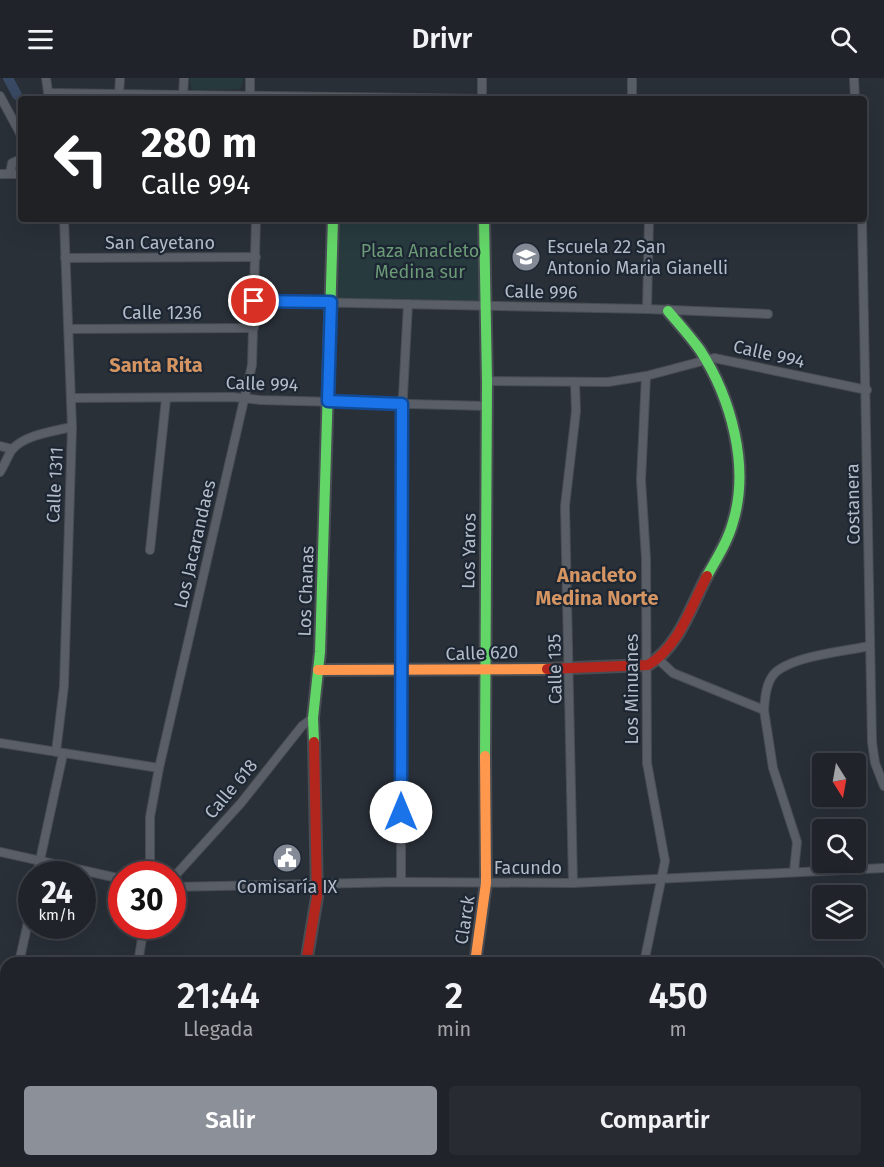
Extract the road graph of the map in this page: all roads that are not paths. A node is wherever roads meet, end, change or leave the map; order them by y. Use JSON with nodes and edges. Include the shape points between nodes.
{"nodes":[{"id":1,"x":46,"y":78,"type":"edge"},
{"id":2,"x":120,"y":78,"type":"edge"},
{"id":3,"x":184,"y":78,"type":"edge"},
{"id":4,"x":250,"y":78,"type":"edge"},
{"id":5,"x":482,"y":78,"type":"edge"},
{"id":6,"x":632,"y":78,"type":"edge"},
{"id":7,"x":854,"y":78,"type":"edge"},
{"id":8,"x":119,"y":95,"type":"junction"},
{"id":9,"x":0,"y":96,"type":"edge"},
{"id":10,"x":49,"y":96,"type":"edge"},
{"id":11,"x":183,"y":96,"type":"joint"},
{"id":12,"x":250,"y":96,"type":"edge"},
{"id":13,"x":482,"y":96,"type":"edge"},
{"id":14,"x":632,"y":96,"type":"edge"},
{"id":15,"x":855,"y":96,"type":"edge"},
{"id":16,"x":18,"y":129,"type":"edge"},
{"id":17,"x":18,"y":161,"type":"edge"},
{"id":18,"x":10,"y":173,"type":"junction"},
{"id":19,"x":0,"y":174,"type":"edge"},
{"id":20,"x":18,"y":174,"type":"edge"},
{"id":21,"x":64,"y":222,"type":"edge"},
{"id":22,"x":256,"y":222,"type":"edge"},
{"id":23,"x":333,"y":222,"type":"edge"},
{"id":24,"x":484,"y":222,"type":"edge"},
{"id":25,"x":649,"y":222,"type":"edge"},
{"id":26,"x":862,"y":222,"type":"edge"},
{"id":27,"x":256,"y":257,"type":"junction"},
{"id":28,"x":65,"y":258,"type":"junction"},
{"id":29,"x":254,"y":301,"type":"junction"},
{"id":30,"x":331,"y":302,"type":"junction"},
{"id":31,"x":408,"y":304,"type":"junction"},
{"id":32,"x":486,"y":305,"type":"junction"},
{"id":33,"x":647,"y":309,"type":"junction"},
{"id":34,"x":668,"y":311,"type":"junction"},
{"id":35,"x":768,"y":314,"type":"dead end"},
{"id":36,"x":254,"y":328,"type":"junction"},
{"id":37,"x":69,"y":329,"type":"junction"},
{"id":38,"x":705,"y":359,"type":"junction"},
{"id":39,"x":646,"y":376,"type":"junction"},
{"id":40,"x":487,"y":381,"type":"junction"},
{"id":41,"x":575,"y":383,"type":"junction"},
{"id":42,"x":867,"y":390,"type":"junction"},
{"id":43,"x":244,"y":397,"type":"junction"},
{"id":44,"x":72,"y":398,"type":"junction"},
{"id":45,"x":166,"y":399,"type":"junction"},
{"id":46,"x":328,"y":401,"type":"junction"},
{"id":47,"x":402,"y":404,"type":"junction"},
{"id":48,"x":486,"y":406,"type":"junction"},
{"id":49,"x":72,"y":427,"type":"junction"},
{"id":50,"x":0,"y":446,"type":"edge"},
{"id":51,"x":12,"y":449,"type":"junction"},
{"id":52,"x":0,"y":472,"type":"edge"},
{"id":53,"x":150,"y":550,"type":"dead end"},
{"id":54,"x":870,"y":646,"type":"junction"},
{"id":55,"x":653,"y":662,"type":"junction"},
{"id":56,"x":570,"y":666,"type":"junction"},
{"id":57,"x":318,"y":670,"type":"junction"},
{"id":58,"x":484,"y":670,"type":"junction"},
{"id":59,"x":400,"y":672,"type":"junction"},
{"id":60,"x":764,"y":710,"type":"junction"},
{"id":61,"x":313,"y":718,"type":"junction"},
{"id":62,"x":0,"y":743,"type":"edge"},
{"id":63,"x":60,"y":753,"type":"junction"},
{"id":64,"x":159,"y":768,"type":"junction"},
{"id":65,"x":884,"y":786,"type":"edge"},
{"id":66,"x":0,"y":852,"type":"edge"},
{"id":67,"x":41,"y":859,"type":"junction"},
{"id":68,"x":150,"y":861,"type":"edge"},
{"id":69,"x":186,"y":864,"type":"edge"},
{"id":70,"x":884,"y":868,"type":"edge"},
{"id":71,"x":794,"y":871,"type":"junction"},
{"id":72,"x":108,"y":876,"type":"edge"},
{"id":73,"x":663,"y":879,"type":"junction"},
{"id":74,"x":401,"y":882,"type":"junction"},
{"id":75,"x":486,"y":883,"type":"junction"},
{"id":76,"x":573,"y":883,"type":"junction"},
{"id":77,"x":317,"y":885,"type":"junction"},
{"id":78,"x":186,"y":887,"type":"edge"},
{"id":79,"x":24,"y":939,"type":"edge"},
{"id":80,"x":142,"y":939,"type":"edge"},
{"id":81,"x":20,"y":957,"type":"edge"},
{"id":82,"x":139,"y":957,"type":"edge"},
{"id":83,"x":307,"y":957,"type":"edge"},
{"id":84,"x":476,"y":957,"type":"edge"},
{"id":85,"x":645,"y":957,"type":"edge"}],
"edges":[{"from":1,"to":10,"type":"street"},
{"from":2,"to":8,"type":"street"},
{"from":3,"to":11,"type":"street"},
{"from":4,"to":12,"type":"street"},
{"from":5,"to":13,"type":"street"},
{"from":6,"to":14,"type":"street"},
{"from":7,"to":15,"type":"street"},
{"from":8,"to":10,"type":"street"},
{"from":8,"to":11,"type":"street"},
{"from":9,"to":16,"type":"street"},
{"from":17,"to":18,"type":"street","via":[[10,166]]},
{"from":18,"to":19,"type":"street"},
{"from":18,"to":20,"type":"street"},
{"from":21,"to":28,"type":"street","name":"Calle 1311"},
{"from":22,"to":27,"type":"street","name":"Los Jacarandaes"},
{"from":23,"to":30,"type":"street","name":"Los Chanas"},
{"from":24,"to":32,"type":"street","name":"Los Yaros"},
{"from":25,"to":33,"type":"street"},
{"from":26,"to":42,"type":"street","name":"Costanera"},
{"from":27,"to":28,"type":"street","name":"San Cayetano"},
{"from":27,"to":29,"type":"street","name":"Los Jacarandaes"},
{"from":28,"to":37,"type":"street","name":"Calle 1311"},
{"from":29,"to":30,"type":"street","name":"Calle 996"},
{"from":29,"to":36,"type":"street","name":"Los Jacarandaes"},
{"from":30,"to":31,"type":"street","name":"Calle 996"},
{"from":30,"to":46,"type":"street","name":"Los Chanas"},
{"from":31,"to":32,"type":"street","name":"Calle 996"},
{"from":31,"to":47,"type":"street"},
{"from":32,"to":33,"type":"street","name":"Calle 996"},
{"from":32,"to":40,"type":"street","name":"Los Yaros"},
{"from":33,"to":34,"type":"street","name":"Calle 996"},
{"from":34,"to":35,"type":"street","name":"Calle 996"},
{"from":34,"to":38,"type":"street"},
{"from":36,"to":37,"type":"street","name":"Calle 1236"},
{"from":36,"to":43,"type":"street","name":"Los Jacarandaes","via":[[252,365]]},
{"from":37,"to":44,"type":"street","name":"Calle 1311"},
{"from":38,"to":39,"type":"street","name":"Calle 994"},
{"from":38,"to":42,"type":"street","name":"Calle 994","via":[[729,359]]},
{"from":38,"to":55,"type":"street","via":[[736,433],[737,506],[730,531],[698,593]]},
{"from":39,"to":41,"type":"street","name":"Calle 994"},
{"from":39,"to":55,"type":"street","name":"Los Minuanes","via":[[641,480]]},
{"from":40,"to":41,"type":"street","name":"Calle 994"},
{"from":40,"to":48,"type":"street","name":"Los Yaros"},
{"from":41,"to":56,"type":"street","name":"Calle 135","via":[[576,411],[565,506]]},
{"from":42,"to":54,"type":"street","name":"Costanera"},
{"from":43,"to":45,"type":"street","name":"Calle 994"},
{"from":43,"to":46,"type":"street","name":"Calle 994"},
{"from":43,"to":64,"type":"street","name":"Los Jacarandaes"},
{"from":44,"to":45,"type":"street","name":"Calle 994"},
{"from":44,"to":49,"type":"street","name":"Calle 1311"},
{"from":45,"to":53,"type":"street"},
{"from":46,"to":47,"type":"street","name":"Calle 994"},
{"from":46,"to":57,"type":"street","name":"Los Chanas"},
{"from":47,"to":48,"type":"street","name":"Calle 994"},
{"from":47,"to":59,"type":"street"},
{"from":48,"to":58,"type":"street","name":"Los Yaros"},
{"from":49,"to":51,"type":"street","via":[[34,437]]},
{"from":49,"to":63,"type":"street","name":"Calle 1311"},
{"from":50,"to":51,"type":"street"},
{"from":51,"to":52,"type":"street"},
{"from":54,"to":60,"type":"street","via":[[806,659],[775,673],[768,685]]},
{"from":54,"to":65,"type":"street","name":"Costanera","via":[[872,753]]},
{"from":55,"to":56,"type":"street","name":"Calle 620"},
{"from":55,"to":60,"type":"street"},
{"from":55,"to":73,"type":"street","name":"Los Minuanes","via":[[648,774],[665,861]]},
{"from":56,"to":58,"type":"street","name":"Calle 620"},
{"from":56,"to":76,"type":"street","name":"Calle 135"},
{"from":57,"to":59,"type":"street","name":"Calle 620"},
{"from":57,"to":61,"type":"street","name":"Los Chanas"},
{"from":58,"to":59,"type":"street","name":"Calle 620"},
{"from":58,"to":75,"type":"street","name":"Los Yaros"},
{"from":59,"to":74,"type":"street"},
{"from":60,"to":71,"type":"street","via":[[773,768],[796,842]]},
{"from":61,"to":69,"type":"street","name":"Calle 618","via":[[302,726]]},
{"from":61,"to":77,"type":"street","name":"Los Chanas"},
{"from":62,"to":63,"type":"street"},
{"from":63,"to":64,"type":"street"},
{"from":63,"to":67,"type":"street","name":"Calle 1311"},
{"from":64,"to":68,"type":"street","name":"Los Jacarandaes","via":[[150,817]]},
{"from":66,"to":67,"type":"street"},
{"from":67,"to":72,"type":"street"},
{"from":70,"to":71,"type":"street","name":"Facundo"},
{"from":71,"to":73,"type":"street","name":"Facundo"},
{"from":73,"to":76,"type":"street","name":"Facundo"},
{"from":73,"to":85,"type":"street","name":"Los Minuanes"},
{"from":74,"to":75,"type":"street","name":"Facundo"},
{"from":74,"to":77,"type":"street","name":"Facundo"},
{"from":75,"to":76,"type":"street","name":"Facundo"},
{"from":75,"to":84,"type":"street","name":"Clarck"},
{"from":77,"to":78,"type":"street","name":"Facundo"},
{"from":77,"to":83,"type":"street","name":"Los Chanas"},
{"from":79,"to":81,"type":"street"},
{"from":80,"to":82,"type":"street"}]}
